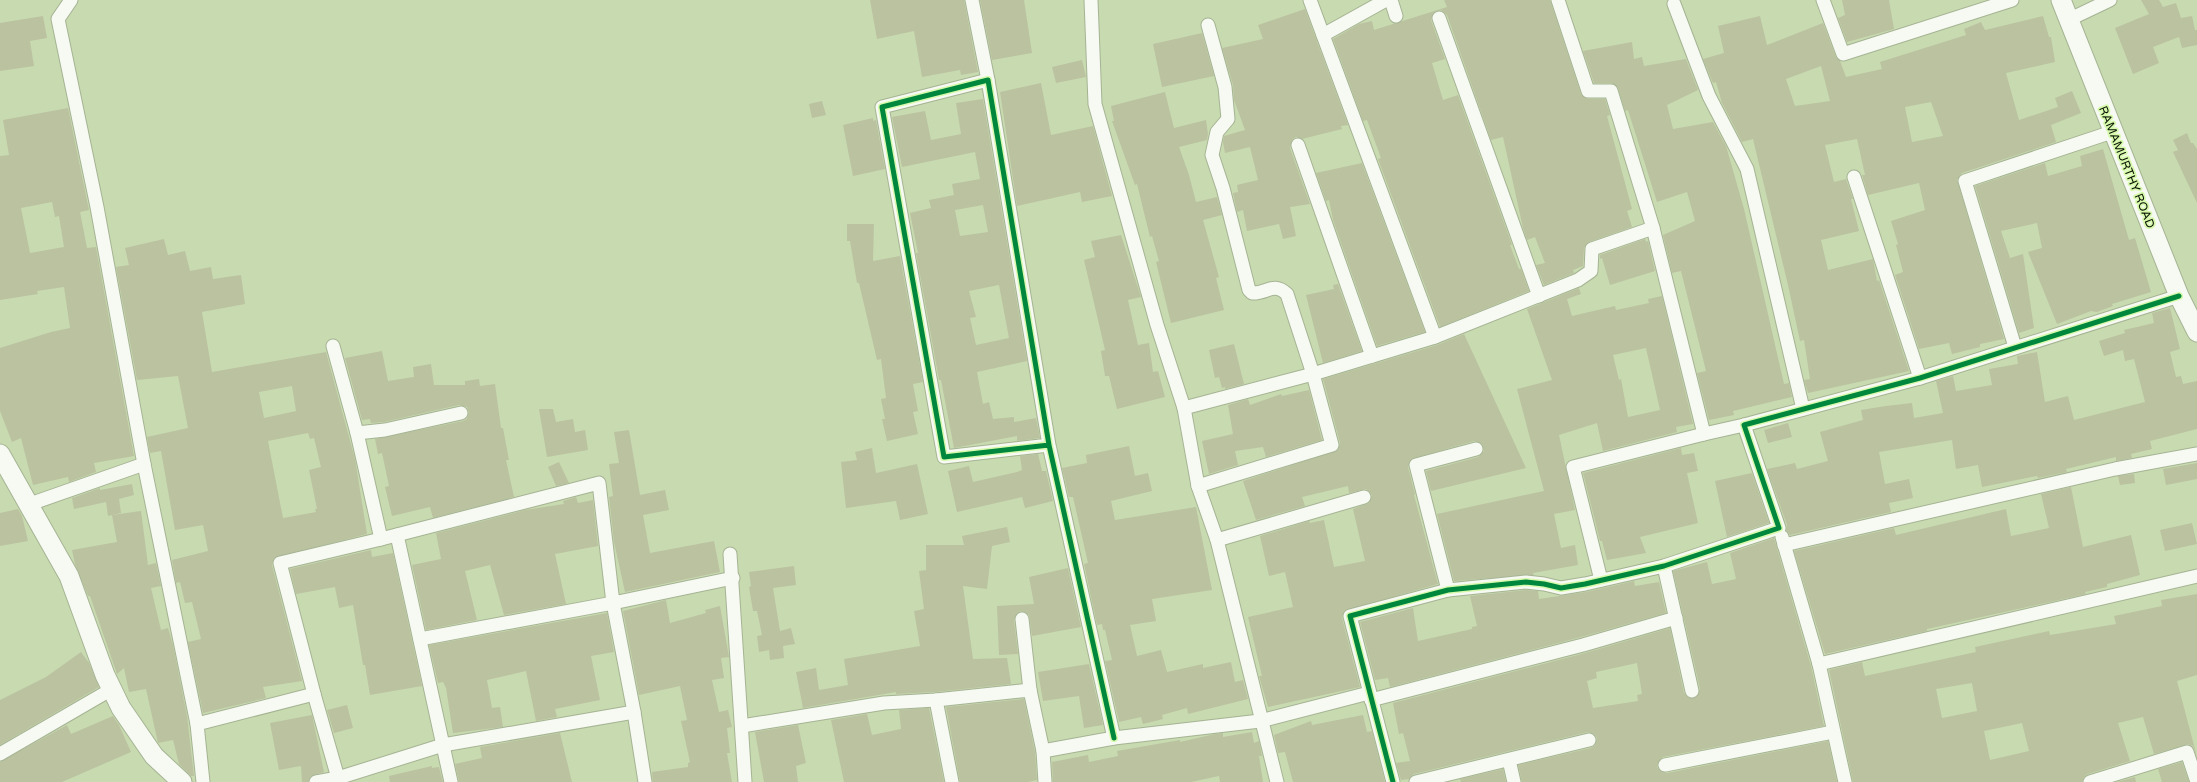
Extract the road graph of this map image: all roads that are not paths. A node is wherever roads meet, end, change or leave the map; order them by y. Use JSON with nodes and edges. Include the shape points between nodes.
{"nodes":[{"id":1,"x":71,"y":0,"type":"edge"},
{"id":2,"x":972,"y":0,"type":"edge"},
{"id":3,"x":1091,"y":0,"type":"edge"},
{"id":4,"x":1310,"y":0,"type":"edge"},
{"id":5,"x":1386,"y":0,"type":"edge"},
{"id":6,"x":1391,"y":0,"type":"edge"},
{"id":7,"x":1558,"y":0,"type":"edge"},
{"id":8,"x":1824,"y":0,"type":"edge"},
{"id":9,"x":2012,"y":0,"type":"edge"},
{"id":10,"x":2061,"y":0,"type":"edge"},
{"id":11,"x":2110,"y":0,"type":"edge"},
{"id":12,"x":1674,"y":4,"type":"dead end"},
{"id":13,"x":1396,"y":16,"type":"dead end"},
{"id":14,"x":1440,"y":18,"type":"dead end"},
{"id":15,"x":2068,"y":20,"type":"junction"},
{"id":16,"x":1208,"y":25,"type":"dead end"},
{"id":17,"x":1322,"y":34,"type":"junction"},
{"id":18,"x":988,"y":80,"type":"junction"},
{"id":19,"x":2112,"y":132,"type":"junction"},
{"id":20,"x":1298,"y":145,"type":"dead end"},
{"id":21,"x":1854,"y":177,"type":"dead end"},
{"id":22,"x":1653,"y":228,"type":"junction"},
{"id":23,"x":1539,"y":296,"type":"junction"},
{"id":24,"x":2179,"y":296,"type":"junction"},
{"id":25,"x":2197,"y":332,"type":"edge"},
{"id":26,"x":1435,"y":336,"type":"junction"},
{"id":27,"x":333,"y":346,"type":"dead end"},
{"id":28,"x":2015,"y":347,"type":"junction"},
{"id":29,"x":1372,"y":356,"type":"junction"},
{"id":30,"x":1313,"y":374,"type":"junction"},
{"id":31,"x":1920,"y":378,"type":"junction"},
{"id":32,"x":1184,"y":408,"type":"junction"},
{"id":33,"x":1803,"y":409,"type":"junction"},
{"id":34,"x":461,"y":414,"type":"dead end"},
{"id":35,"x":1744,"y":425,"type":"junction"},
{"id":36,"x":357,"y":433,"type":"junction"},
{"id":37,"x":1704,"y":434,"type":"junction"},
{"id":38,"x":1049,"y":446,"type":"junction"},
{"id":39,"x":1476,"y":449,"type":"dead end"},
{"id":40,"x":0,"y":454,"type":"edge"},
{"id":41,"x":2197,"y":454,"type":"edge"},
{"id":42,"x":144,"y":464,"type":"junction"},
{"id":43,"x":1198,"y":486,"type":"junction"},
{"id":44,"x":1364,"y":497,"type":"dead end"},
{"id":45,"x":30,"y":504,"type":"junction"},
{"id":46,"x":1779,"y":528,"type":"junction"},
{"id":47,"x":397,"y":535,"type":"junction"},
{"id":48,"x":381,"y":539,"type":"junction"},
{"id":49,"x":1217,"y":540,"type":"junction"},
{"id":50,"x":1784,"y":545,"type":"junction"},
{"id":51,"x":730,"y":554,"type":"dead end"},
{"id":52,"x":1664,"y":566,"type":"junction"},
{"id":53,"x":2197,"y":576,"type":"edge"},
{"id":54,"x":733,"y":578,"type":"junction"},
{"id":55,"x":1602,"y":580,"type":"junction"},
{"id":56,"x":1448,"y":590,"type":"junction"},
{"id":57,"x":613,"y":603,"type":"junction"},
{"id":58,"x":1676,"y":618,"type":"junction"},
{"id":59,"x":1022,"y":619,"type":"dead end"},
{"id":60,"x":420,"y":639,"type":"junction"},
{"id":61,"x":1820,"y":664,"type":"junction"},
{"id":62,"x":112,"y":688,"type":"junction"},
{"id":63,"x":1030,"y":690,"type":"junction"},
{"id":64,"x":1692,"y":691,"type":"dead end"},
{"id":65,"x":314,"y":694,"type":"junction"},
{"id":66,"x":1370,"y":697,"type":"junction"},
{"id":67,"x":936,"y":700,"type":"junction"},
{"id":68,"x":634,"y":712,"type":"junction"},
{"id":69,"x":1260,"y":721,"type":"junction"},
{"id":70,"x":197,"y":724,"type":"junction"},
{"id":71,"x":742,"y":726,"type":"junction"},
{"id":72,"x":1833,"y":732,"type":"junction"},
{"id":73,"x":1114,"y":738,"type":"junction"},
{"id":74,"x":1589,"y":740,"type":"dead end"},
{"id":75,"x":443,"y":745,"type":"junction"},
{"id":76,"x":1043,"y":751,"type":"junction"},
{"id":77,"x":0,"y":754,"type":"edge"},
{"id":78,"x":1509,"y":760,"type":"junction"},
{"id":79,"x":1666,"y":765,"type":"dead end"},
{"id":80,"x":338,"y":778,"type":"junction"},
{"id":81,"x":182,"y":782,"type":"edge"},
{"id":82,"x":203,"y":782,"type":"edge"},
{"id":83,"x":316,"y":782,"type":"edge"},
{"id":84,"x":451,"y":782,"type":"edge"},
{"id":85,"x":645,"y":782,"type":"edge"},
{"id":86,"x":745,"y":782,"type":"edge"},
{"id":87,"x":952,"y":782,"type":"edge"},
{"id":88,"x":1045,"y":782,"type":"edge"},
{"id":89,"x":1277,"y":782,"type":"edge"},
{"id":90,"x":1393,"y":782,"type":"edge"},
{"id":91,"x":1416,"y":782,"type":"edge"},
{"id":92,"x":1514,"y":782,"type":"edge"},
{"id":93,"x":1845,"y":782,"type":"edge"},
{"id":94,"x":2090,"y":782,"type":"edge"},
{"id":95,"x":2197,"y":782,"type":"edge"}],
"edges":[{"from":1,"to":42,"type":"street","via":[[58,19],[97,207]]},
{"from":2,"to":18,"type":"street"},
{"from":3,"to":32,"type":"street","via":[[1095,104],[1157,325]]},
{"from":4,"to":17,"type":"street"},
{"from":5,"to":17,"type":"street"},
{"from":6,"to":13,"type":"street"},
{"from":7,"to":22,"type":"street","via":[[1588,91],[1610,91]]},
{"from":8,"to":9,"type":"street","via":[[1843,54]]},
{"from":10,"to":15,"type":"street","name":"RAMAMURTHY ROAD"},
{"from":11,"to":15,"type":"street"},
{"from":12,"to":33,"type":"street","via":[[1709,96],[1747,169]]},
{"from":14,"to":23,"type":"street"},
{"from":15,"to":19,"type":"street","name":"RAMAMURTHY ROAD"},
{"from":16,"to":30,"type":"street","via":[[1225,87],[1228,119],[1217,132],[1212,155],[1249,290],[1256,294],[1275,288],[1286,294]]},
{"from":17,"to":26,"type":"street"},
{"from":18,"to":38,"type":"street"},
{"from":18,"to":38,"type":"street","via":[[882,107],[944,457]]},
{"from":19,"to":24,"type":"street","name":"RAMAMURTHY ROAD"},
{"from":19,"to":28,"type":"street","via":[[1965,181]]},
{"from":20,"to":29,"type":"street"},
{"from":21,"to":31,"type":"street"},
{"from":22,"to":23,"type":"street","via":[[1592,249],[1591,271],[1578,280]]},
{"from":22,"to":37,"type":"street"},
{"from":23,"to":26,"type":"street"},
{"from":24,"to":25,"type":"street","name":"RAMAMURTHY ROAD"},
{"from":24,"to":28,"type":"street"},
{"from":26,"to":29,"type":"street"},
{"from":27,"to":36,"type":"street"},
{"from":28,"to":31,"type":"street"},
{"from":29,"to":30,"type":"street"},
{"from":30,"to":32,"type":"street"},
{"from":30,"to":43,"type":"street","via":[[1332,445]]},
{"from":31,"to":33,"type":"street"},
{"from":32,"to":43,"type":"street"},
{"from":33,"to":35,"type":"street"},
{"from":34,"to":36,"type":"street","via":[[385,430]]},
{"from":35,"to":37,"type":"street"},
{"from":35,"to":46,"type":"street"},
{"from":36,"to":48,"type":"street"},
{"from":37,"to":55,"type":"street","via":[[1573,467]]},
{"from":38,"to":73,"type":"street"},
{"from":39,"to":56,"type":"street","via":[[1416,465]]},
{"from":40,"to":45,"type":"street"},
{"from":41,"to":50,"type":"street","via":[[2115,470]]},
{"from":42,"to":45,"type":"street"},
{"from":42,"to":70,"type":"street"},
{"from":43,"to":49,"type":"street"},
{"from":44,"to":49,"type":"street"},
{"from":45,"to":62,"type":"street","via":[[69,576]]},
{"from":46,"to":50,"type":"street"},
{"from":46,"to":52,"type":"street"},
{"from":47,"to":48,"type":"street"},
{"from":47,"to":57,"type":"street","via":[[599,483]]},
{"from":47,"to":60,"type":"street"},
{"from":48,"to":65,"type":"street","via":[[280,563]]},
{"from":49,"to":69,"type":"street"},
{"from":50,"to":61,"type":"street"},
{"from":51,"to":54,"type":"street"},
{"from":52,"to":55,"type":"street"},
{"from":52,"to":58,"type":"street"},
{"from":53,"to":61,"type":"street"},
{"from":54,"to":57,"type":"street"},
{"from":54,"to":71,"type":"street"},
{"from":55,"to":56,"type":"street","via":[[1561,588],[1526,582]]},
{"from":56,"to":66,"type":"street","via":[[1350,616]]},
{"from":57,"to":60,"type":"street"},
{"from":57,"to":68,"type":"street"},
{"from":58,"to":64,"type":"street"},
{"from":58,"to":66,"type":"street","via":[[1583,645]]},
{"from":59,"to":63,"type":"street"},
{"from":60,"to":75,"type":"street"},
{"from":61,"to":72,"type":"street"},
{"from":62,"to":77,"type":"street"},
{"from":62,"to":81,"type":"street","via":[[121,708],[154,756]]},
{"from":63,"to":67,"type":"street"},
{"from":63,"to":76,"type":"street"},
{"from":65,"to":70,"type":"street"},
{"from":65,"to":80,"type":"street"},
{"from":66,"to":69,"type":"street"},
{"from":66,"to":90,"type":"street"},
{"from":67,"to":71,"type":"street","via":[[884,703]]},
{"from":67,"to":87,"type":"street"},
{"from":68,"to":75,"type":"street"},
{"from":68,"to":85,"type":"street"},
{"from":69,"to":73,"type":"street"},
{"from":69,"to":89,"type":"street"},
{"from":70,"to":82,"type":"street"},
{"from":71,"to":86,"type":"street"},
{"from":72,"to":79,"type":"street"},
{"from":72,"to":93,"type":"street"},
{"from":73,"to":76,"type":"street"},
{"from":74,"to":78,"type":"street"},
{"from":75,"to":80,"type":"street"},
{"from":75,"to":84,"type":"street"},
{"from":76,"to":88,"type":"street"},
{"from":78,"to":91,"type":"street"},
{"from":78,"to":92,"type":"street"},
{"from":80,"to":83,"type":"street"},
{"from":94,"to":95,"type":"street","via":[[2187,752]]}]}
